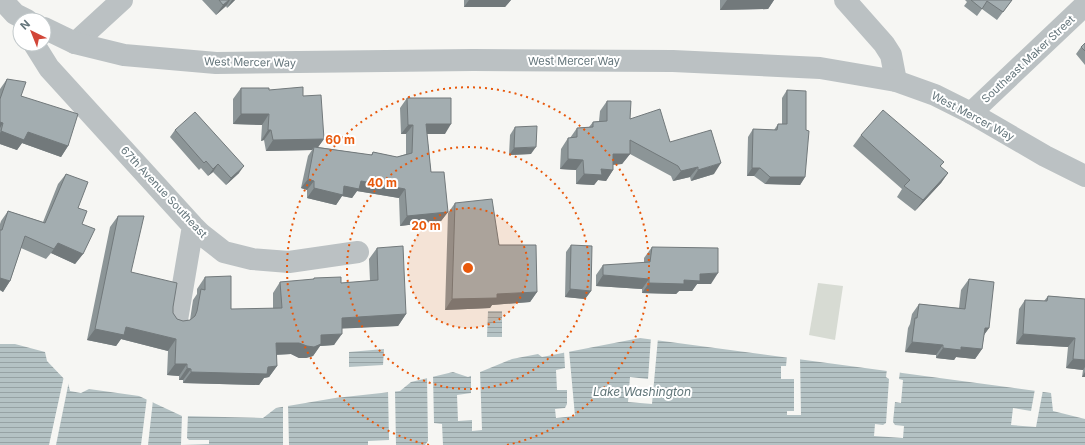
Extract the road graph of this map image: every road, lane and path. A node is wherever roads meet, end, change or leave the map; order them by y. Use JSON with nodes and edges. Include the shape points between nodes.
{"nodes":[{"id":1,"x":122,"y":0,"type":"edge"},
{"id":2,"x":845,"y":0,"type":"edge"},
{"id":3,"x":1085,"y":6,"type":"edge"},
{"id":4,"x":52,"y":32,"type":"edge"},
{"id":5,"x":75,"y":43,"type":"junction"},
{"id":6,"x":39,"y":52,"type":"edge"},
{"id":7,"x":896,"y":81,"type":"junction"},
{"id":8,"x":971,"y":113,"type":"junction"},
{"id":9,"x":1085,"y":176,"type":"edge"},
{"id":10,"x":193,"y":226,"type":"junction"},
{"id":11,"x":358,"y":252,"type":"dead end"},
{"id":12,"x":177,"y":320,"type":"edge"}],
"edges":[{"from":1,"to":5,"type":"street"},
{"from":2,"to":7,"type":"street","via":[[891,55]]},
{"from":3,"to":8,"type":"street","name":"Southeast Maker Street"},
{"from":4,"to":5,"type":"street","name":"West Mercer Way"},
{"from":5,"to":7,"type":"street","name":"West Mercer Way","via":[[124,56],[216,63],[673,61],[820,68]]},
{"from":6,"to":10,"type":"street","name":"67th Avenue Southeast","via":[[49,68]]},
{"from":7,"to":8,"type":"street","name":"West Mercer Way","via":[[935,95]]},
{"from":8,"to":9,"type":"street","name":"West Mercer Way"},
{"from":10,"to":11,"type":"street","name":"67th Avenue Southeast","via":[[224,252],[252,259],[289,262]]},
{"from":10,"to":12,"type":"street"}]}
